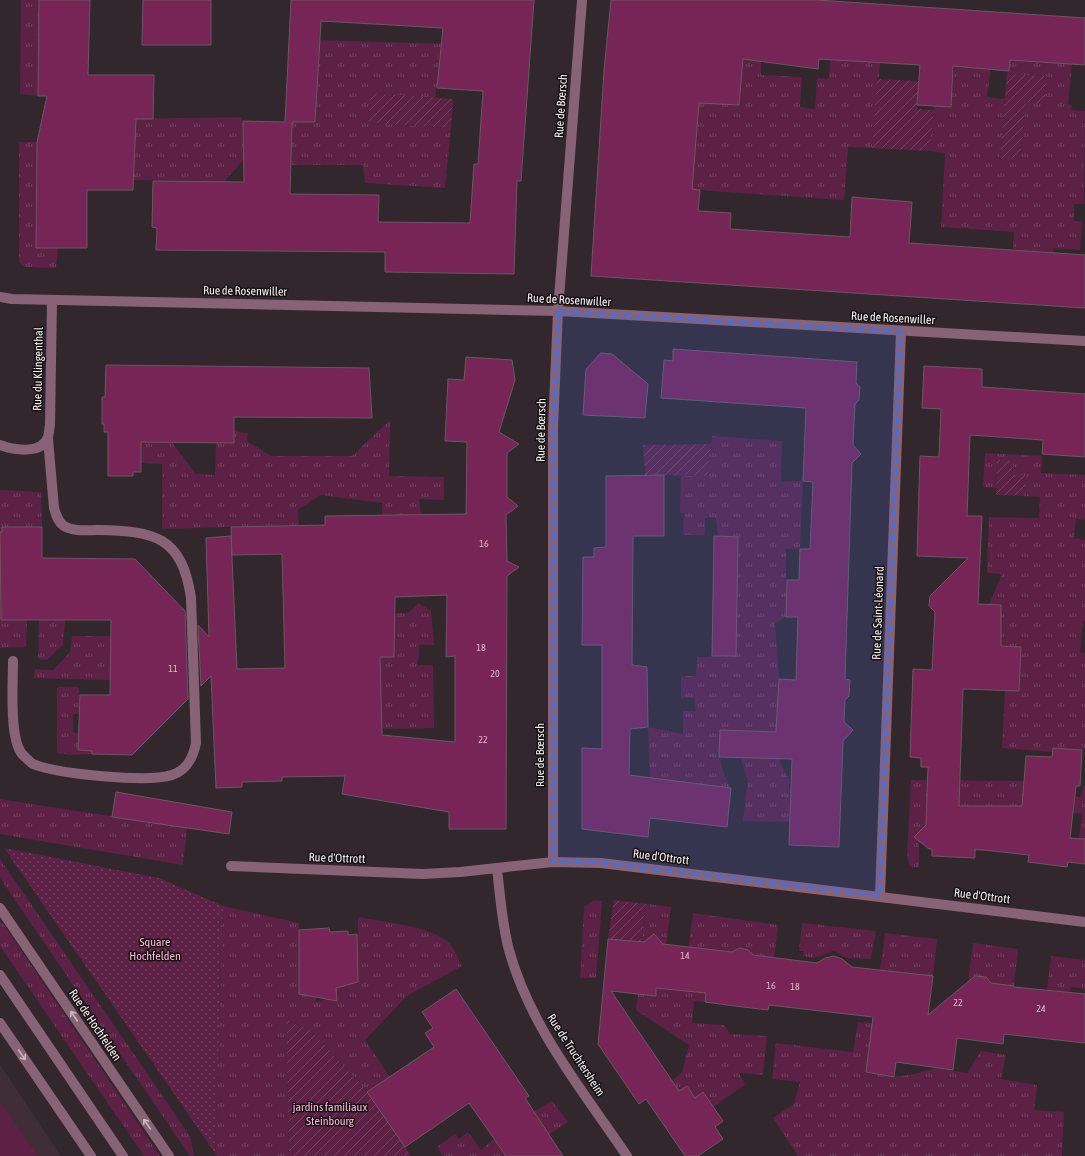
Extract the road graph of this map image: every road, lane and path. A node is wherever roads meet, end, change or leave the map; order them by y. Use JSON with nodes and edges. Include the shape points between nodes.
{"nodes":[{"id":1,"x":582,"y":0,"type":"edge"},
{"id":2,"x":0,"y":297,"type":"edge"},
{"id":3,"x":52,"y":300,"type":"junction"},
{"id":4,"x":558,"y":311,"type":"junction"},
{"id":5,"x":901,"y":331,"type":"junction"},
{"id":6,"x":1085,"y":341,"type":"edge"},
{"id":7,"x":48,"y":438,"type":"junction"},
{"id":8,"x":0,"y":445,"type":"edge"},
{"id":9,"x":13,"y":661,"type":"dead end"},
{"id":10,"x":553,"y":862,"type":"junction"},
{"id":11,"x":231,"y":866,"type":"dead end"},
{"id":12,"x":497,"y":868,"type":"junction"},
{"id":13,"x":880,"y":896,"type":"junction"},
{"id":14,"x":0,"y":908,"type":"edge"},
{"id":15,"x":1085,"y":922,"type":"edge"},
{"id":16,"x":0,"y":975,"type":"edge"},
{"id":17,"x":0,"y":1023,"type":"edge"},
{"id":18,"x":91,"y":1156,"type":"edge"},
{"id":19,"x":123,"y":1156,"type":"edge"},
{"id":20,"x":169,"y":1156,"type":"edge"},
{"id":21,"x":627,"y":1156,"type":"edge"}],
"edges":[{"from":1,"to":4,"type":"street","name":"Rue de Bœrsch"},
{"from":2,"to":3,"type":"street","via":[[12,300]]},
{"from":3,"to":4,"type":"street","name":"Rue de Rosenwiller"},
{"from":3,"to":7,"type":"street","name":"Rue du Klingenthal"},
{"from":4,"to":5,"type":"street","name":"Rue de Rosenwiller"},
{"from":4,"to":10,"type":"street","name":"Rue de Bœrsch","via":[[553,428]]},
{"from":5,"to":6,"type":"street","name":"Rue de Rosenwiller"},
{"from":5,"to":13,"type":"street","name":"Rue de Saint-Léonard"},
{"from":7,"to":8,"type":"street","via":[[41,446],[31,449],[10,449]]},
{"from":7,"to":9,"type":"street","name":"Rue du Klingenthal","via":[[54,508],[57,518],[64,526],[77,530],[126,531],[156,537],[172,548],[182,563],[192,598],[196,743],[193,757],[186,767],[172,775],[155,778],[130,778],[63,770],[32,763],[21,753],[16,736],[12,702]]},
{"from":10,"to":12,"type":"street","name":"Rue d'Ottrott"},
{"from":10,"to":13,"type":"street","name":"Rue d'Ottrott","via":[[601,863]]},
{"from":11,"to":12,"type":"street","name":"Rue d'Ottrott","via":[[424,874]]},
{"from":12,"to":21,"type":"street","name":"Rue de Truchtersheim","via":[[501,907],[510,950],[534,1014],[551,1044]]},
{"from":13,"to":15,"type":"street","name":"Rue d'Ottrott"},
{"from":20,"to":14,"type":"street","name":"Rue de Hochfelden","one_way":true},
{"from":16,"to":19,"type":"street"},
{"from":17,"to":18,"type":"street","one_way":true}]}
